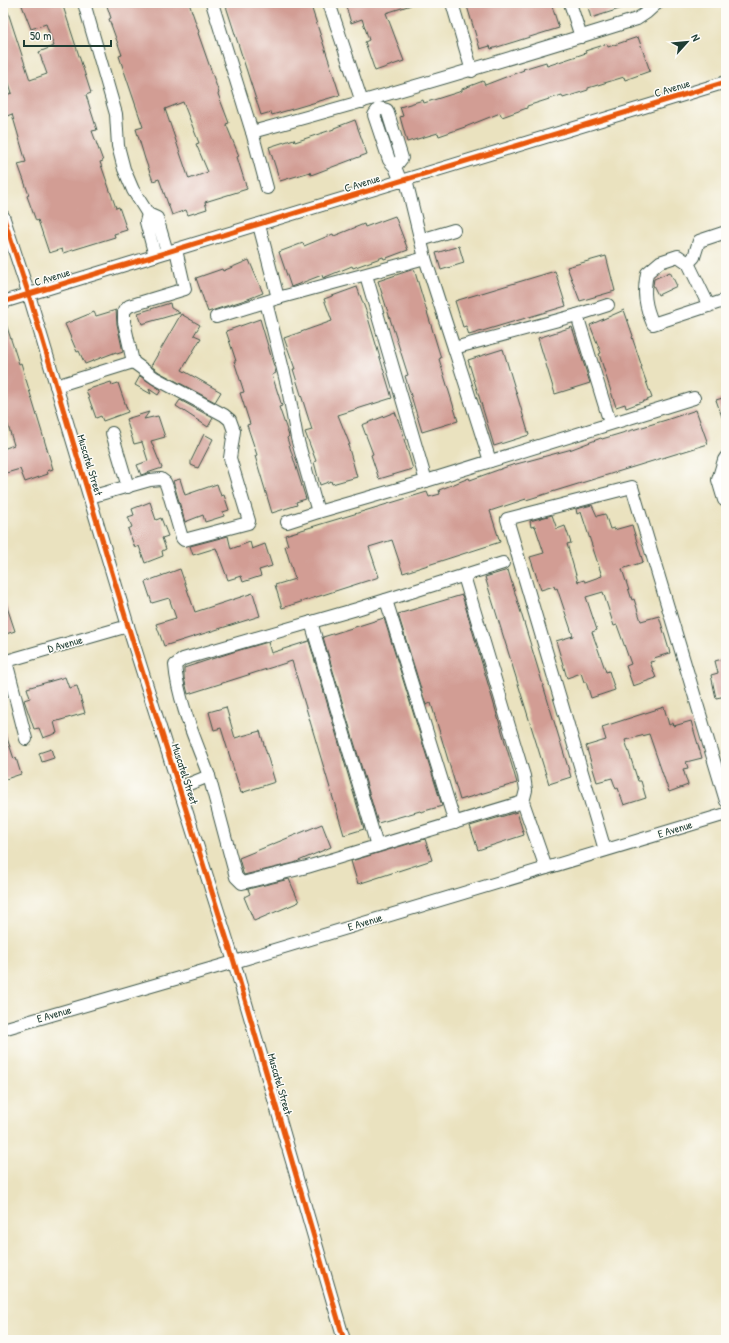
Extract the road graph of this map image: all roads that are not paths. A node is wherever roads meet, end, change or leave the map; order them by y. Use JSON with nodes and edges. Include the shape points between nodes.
{"nodes":[{"id":1,"x":84,"y":3,"type":"edge"},
{"id":2,"x":212,"y":3,"type":"edge"},
{"id":3,"x":329,"y":3,"type":"edge"},
{"id":4,"x":452,"y":3,"type":"edge"},
{"id":5,"x":570,"y":3,"type":"edge"},
{"id":6,"x":657,"y":3,"type":"edge"},
{"id":7,"x":581,"y":37,"type":"junction"},
{"id":8,"x":472,"y":71,"type":"junction"},
{"id":9,"x":726,"y":82,"type":"edge"},
{"id":10,"x":362,"y":102,"type":"junction"},
{"id":11,"x":377,"y":103,"type":"junction"},
{"id":12,"x":252,"y":132,"type":"junction"},
{"id":13,"x":403,"y":181,"type":"junction"},
{"id":14,"x":267,"y":188,"type":"dead end"},
{"id":15,"x":148,"y":214,"type":"junction"},
{"id":16,"x":3,"y":216,"type":"edge"},
{"id":17,"x":259,"y":225,"type":"junction"},
{"id":18,"x":454,"y":230,"type":"dead end"},
{"id":19,"x":726,"y":232,"type":"edge"},
{"id":20,"x":421,"y":240,"type":"junction"},
{"id":21,"x":172,"y":251,"type":"junction"},
{"id":22,"x":155,"y":256,"type":"junction"},
{"id":23,"x":425,"y":258,"type":"junction"},
{"id":24,"x":688,"y":263,"type":"junction"},
{"id":25,"x":366,"y":274,"type":"junction"},
{"id":26,"x":29,"y":295,"type":"junction"},
{"id":27,"x":278,"y":298,"type":"junction"},
{"id":28,"x":726,"y":300,"type":"edge"},
{"id":29,"x":3,"y":302,"type":"edge"},
{"id":30,"x":266,"y":302,"type":"junction"},
{"id":31,"x":608,"y":305,"type":"dead end"},
{"id":32,"x":709,"y":306,"type":"junction"},
{"id":33,"x":577,"y":315,"type":"junction"},
{"id":34,"x":216,"y":317,"type":"dead end"},
{"id":35,"x":454,"y":348,"type":"junction"},
{"id":36,"x":133,"y":362,"type":"junction"},
{"id":37,"x":56,"y":386,"type":"junction"},
{"id":38,"x":694,"y":398,"type":"dead end"},
{"id":39,"x":610,"y":423,"type":"junction"},
{"id":40,"x":112,"y":433,"type":"dead end"},
{"id":41,"x":726,"y":457,"type":"edge"},
{"id":42,"x":490,"y":461,"type":"junction"},
{"id":43,"x":426,"y":481,"type":"junction"},
{"id":44,"x":128,"y":487,"type":"junction"},
{"id":45,"x":90,"y":497,"type":"junction"},
{"id":46,"x":724,"y":500,"type":"dead end"},
{"id":47,"x":318,"y":512,"type":"junction"},
{"id":48,"x":287,"y":522,"type":"dead end"},
{"id":49,"x":503,"y":563,"type":"dead end"},
{"id":50,"x":464,"y":576,"type":"junction"},
{"id":51,"x":386,"y":600,"type":"junction"},
{"id":52,"x":311,"y":622,"type":"junction"},
{"id":53,"x":128,"y":626,"type":"junction"},
{"id":54,"x":4,"y":662,"type":"edge"},
{"id":55,"x":26,"y":739,"type":"dead end"},
{"id":56,"x":209,"y":776,"type":"junction"},
{"id":57,"x":179,"y":788,"type":"junction"},
{"id":58,"x":726,"y":801,"type":"edge"},
{"id":59,"x":524,"y":802,"type":"junction"},
{"id":60,"x":726,"y":814,"type":"edge"},
{"id":61,"x":455,"y":823,"type":"junction"},
{"id":62,"x":377,"y":846,"type":"junction"},
{"id":63,"x":605,"y":850,"type":"junction"},
{"id":64,"x":546,"y":868,"type":"junction"},
{"id":65,"x":234,"y":962,"type":"junction"},
{"id":66,"x":3,"y":1029,"type":"edge"},
{"id":67,"x":344,"y":1340,"type":"edge"}],
"edges":[{"from":1,"to":15,"type":"street","via":[[116,114],[118,146],[124,169]]},
{"from":2,"to":12,"type":"street"},
{"from":3,"to":10,"type":"street"},
{"from":4,"to":8,"type":"street"},
{"from":5,"to":7,"type":"street"},
{"from":6,"to":7,"type":"street","via":[[637,19]]},
{"from":7,"to":8,"type":"street"},
{"from":8,"to":11,"type":"street"},
{"from":9,"to":13,"type":"street","name":"C Avenue"},
{"from":10,"to":11,"type":"street"},
{"from":10,"to":12,"type":"street"},
{"from":11,"to":13,"type":"street","via":[[387,110],[402,158],[396,167]]},
{"from":12,"to":14,"type":"street"},
{"from":13,"to":17,"type":"street","name":"C Avenue"},
{"from":13,"to":20,"type":"street"},
{"from":15,"to":21,"type":"street","via":[[157,218]]},
{"from":15,"to":22,"type":"street","via":[[146,222]]},
{"from":16,"to":26,"type":"street","name":"Muscatel Street"},
{"from":17,"to":21,"type":"street","name":"C Avenue"},
{"from":17,"to":27,"type":"street"},
{"from":18,"to":20,"type":"street"},
{"from":19,"to":24,"type":"street","via":[[698,240],[694,257]]},
{"from":20,"to":23,"type":"street"},
{"from":21,"to":22,"type":"street","name":"C Avenue"},
{"from":21,"to":36,"type":"street","via":[[185,289],[129,306],[124,311]]},
{"from":22,"to":26,"type":"street","name":"C Avenue"},
{"from":23,"to":25,"type":"street"},
{"from":23,"to":35,"type":"street"},
{"from":24,"to":32,"type":"street"},
{"from":24,"to":32,"type":"street","via":[[678,256],[660,262],[647,273],[644,288],[647,309],[653,324]]},
{"from":25,"to":27,"type":"street"},
{"from":25,"to":43,"type":"street"},
{"from":26,"to":29,"type":"street","name":"C Avenue"},
{"from":26,"to":37,"type":"street","name":"Muscatel Street"},
{"from":27,"to":30,"type":"street"},
{"from":28,"to":32,"type":"street"},
{"from":30,"to":34,"type":"street"},
{"from":30,"to":47,"type":"street","via":[[288,389],[297,438]]},
{"from":31,"to":33,"type":"street"},
{"from":33,"to":35,"type":"street"},
{"from":33,"to":39,"type":"street"},
{"from":35,"to":42,"type":"street"},
{"from":36,"to":37,"type":"street"},
{"from":36,"to":44,"type":"street","via":[[155,378],[230,420],[234,431],[230,458],[249,521],[184,540],[165,482],[161,478]]},
{"from":37,"to":45,"type":"street","name":"Muscatel Street"},
{"from":38,"to":39,"type":"street"},
{"from":39,"to":42,"type":"street"},
{"from":40,"to":44,"type":"street"},
{"from":41,"to":46,"type":"street","via":[[718,480]]},
{"from":42,"to":43,"type":"street"},
{"from":43,"to":47,"type":"street"},
{"from":44,"to":45,"type":"street"},
{"from":45,"to":53,"type":"street","name":"Muscatel Street"},
{"from":47,"to":48,"type":"street"},
{"from":49,"to":50,"type":"street"},
{"from":50,"to":51,"type":"street"},
{"from":50,"to":59,"type":"street","via":[[524,776]]},
{"from":51,"to":52,"type":"street"},
{"from":51,"to":61,"type":"street"},
{"from":52,"to":56,"type":"street","via":[[183,659],[175,665],[186,714]]},
{"from":52,"to":62,"type":"street"},
{"from":53,"to":54,"type":"street","name":"D Avenue"},
{"from":53,"to":57,"type":"street","name":"Muscatel Street"},
{"from":54,"to":55,"type":"street"},
{"from":56,"to":57,"type":"street"},
{"from":56,"to":62,"type":"street","via":[[236,877],[242,883]]},
{"from":57,"to":65,"type":"street","name":"Muscatel Street"},
{"from":58,"to":63,"type":"street","via":[[632,487],[507,519]]},
{"from":59,"to":61,"type":"street"},
{"from":59,"to":64,"type":"street"},
{"from":60,"to":63,"type":"street","name":"E Avenue"},
{"from":61,"to":62,"type":"street"},
{"from":63,"to":64,"type":"street","name":"E Avenue"},
{"from":64,"to":65,"type":"street","name":"E Avenue"},
{"from":65,"to":66,"type":"street","name":"E Avenue"},
{"from":65,"to":67,"type":"street","name":"Muscatel Street"}]}
